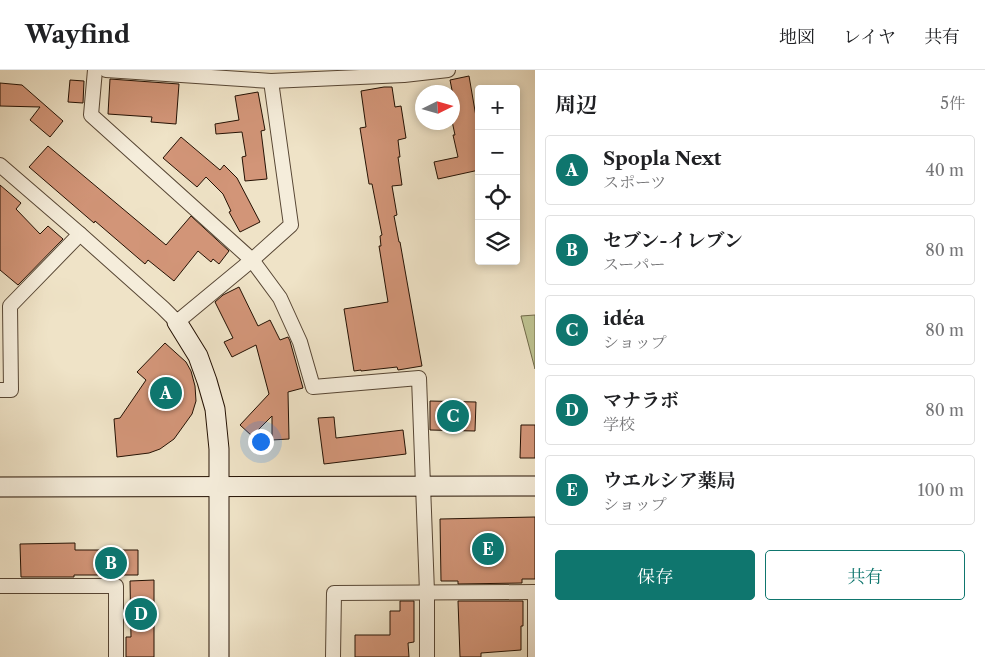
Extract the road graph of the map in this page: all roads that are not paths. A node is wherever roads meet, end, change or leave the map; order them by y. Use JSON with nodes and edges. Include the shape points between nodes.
{"nodes":[{"id":1,"x":95,"y":70,"type":"edge"},
{"id":2,"x":106,"y":70,"type":"edge"},
{"id":3,"x":448,"y":70,"type":"edge"},
{"id":4,"x":271,"y":81,"type":"junction"},
{"id":5,"x":0,"y":166,"type":"edge"},
{"id":6,"x":80,"y":234,"type":"junction"},
{"id":7,"x":252,"y":260,"type":"junction"},
{"id":8,"x":5,"y":301,"type":"edge"},
{"id":9,"x":177,"y":322,"type":"junction"},
{"id":10,"x":0,"y":390,"type":"edge"},
{"id":11,"x":423,"y":486,"type":"junction"},
{"id":12,"x":535,"y":486,"type":"edge"},
{"id":13,"x":0,"y":487,"type":"edge"},
{"id":14,"x":219,"y":487,"type":"junction"},
{"id":15,"x":0,"y":586,"type":"edge"},
{"id":16,"x":427,"y":592,"type":"junction"},
{"id":17,"x":535,"y":592,"type":"edge"},
{"id":18,"x":116,"y":657,"type":"edge"},
{"id":19,"x":219,"y":657,"type":"edge"},
{"id":20,"x":333,"y":657,"type":"edge"},
{"id":21,"x":427,"y":657,"type":"edge"},
{"id":22,"x":535,"y":657,"type":"edge"}],
"edges":[{"from":1,"to":7,"type":"street","via":[[91,115]]},
{"from":2,"to":4,"type":"street"},
{"from":3,"to":4,"type":"street"},
{"from":4,"to":7,"type":"street","via":[[291,225]]},
{"from":5,"to":6,"type":"street"},
{"from":6,"to":8,"type":"street"},
{"from":6,"to":9,"type":"street"},
{"from":7,"to":9,"type":"street"},
{"from":7,"to":11,"type":"street","via":[[280,298],[300,342],[313,388],[419,378]]},
{"from":8,"to":10,"type":"street","via":[[11,390]]},
{"from":9,"to":14,"type":"street","via":[[198,356],[215,409]]},
{"from":11,"to":12,"type":"street"},
{"from":11,"to":14,"type":"street"},
{"from":11,"to":16,"type":"street"},
{"from":13,"to":14,"type":"street"},
{"from":14,"to":19,"type":"street"},
{"from":15,"to":18,"type":"street","via":[[116,586]]},
{"from":16,"to":17,"type":"street"},
{"from":16,"to":20,"type":"street","via":[[334,593]]},
{"from":16,"to":21,"type":"street"},
{"from":17,"to":22,"type":"street"}]}
